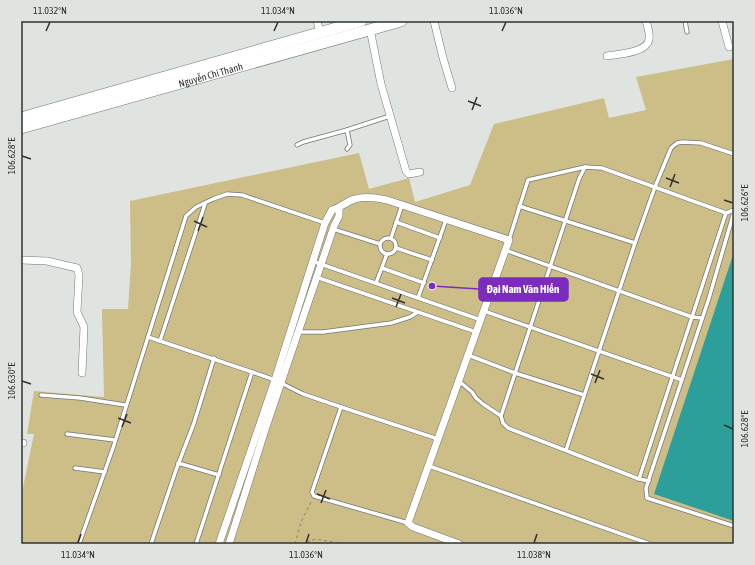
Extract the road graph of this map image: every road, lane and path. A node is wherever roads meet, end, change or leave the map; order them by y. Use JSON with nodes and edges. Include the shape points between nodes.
{"nodes":[{"id":1,"x":317,"y":21,"type":"edge"},
{"id":2,"x":361,"y":21,"type":"edge"},
{"id":3,"x":401,"y":21,"type":"edge"},
{"id":4,"x":434,"y":21,"type":"edge"},
{"id":5,"x":646,"y":21,"type":"edge"},
{"id":6,"x":685,"y":21,"type":"edge"},
{"id":7,"x":722,"y":21,"type":"edge"},
{"id":8,"x":370,"y":25,"type":"edge"},
{"id":9,"x":687,"y":32,"type":"dead end"},
{"id":10,"x":320,"y":33,"type":"junction"},
{"id":11,"x":729,"y":47,"type":"dead end"},
{"id":12,"x":607,"y":56,"type":"dead end"},
{"id":13,"x":452,"y":88,"type":"dead end"},
{"id":14,"x":101,"y":101,"type":"junction"},
{"id":15,"x":390,"y":116,"type":"junction"},
{"id":16,"x":21,"y":118,"type":"edge"},
{"id":17,"x":21,"y":128,"type":"edge"},
{"id":18,"x":347,"y":130,"type":"junction"},
{"id":19,"x":297,"y":145,"type":"dead end"},
{"id":20,"x":347,"y":148,"type":"dead end"},
{"id":21,"x":734,"y":154,"type":"edge"},
{"id":22,"x":585,"y":167,"type":"junction"},
{"id":23,"x":420,"y":172,"type":"dead end"},
{"id":24,"x":654,"y":187,"type":"junction"},
{"id":25,"x":205,"y":204,"type":"junction"},
{"id":26,"x":402,"y":205,"type":"junction"},
{"id":27,"x":519,"y":206,"type":"junction"},
{"id":28,"x":339,"y":208,"type":"junction"},
{"id":29,"x":734,"y":211,"type":"edge"},
{"id":30,"x":726,"y":212,"type":"junction"},
{"id":31,"x":446,"y":220,"type":"junction"},
{"id":32,"x":566,"y":221,"type":"junction"},
{"id":33,"x":396,"y":222,"type":"junction"},
{"id":34,"x":325,"y":223,"type":"junction"},
{"id":35,"x":333,"y":229,"type":"junction"},
{"id":36,"x":391,"y":238,"type":"junction"},
{"id":37,"x":440,"y":238,"type":"junction"},
{"id":38,"x":509,"y":240,"type":"junction"},
{"id":39,"x":635,"y":243,"type":"junction"},
{"id":40,"x":380,"y":244,"type":"junction"},
{"id":41,"x":396,"y":248,"type":"junction"},
{"id":42,"x":505,"y":250,"type":"junction"},
{"id":43,"x":387,"y":254,"type":"junction"},
{"id":44,"x":21,"y":260,"type":"edge"},
{"id":45,"x":432,"y":260,"type":"junction"},
{"id":46,"x":312,"y":261,"type":"junction"},
{"id":47,"x":322,"y":264,"type":"junction"},
{"id":48,"x":551,"y":266,"type":"junction"},
{"id":49,"x":382,"y":268,"type":"junction"},
{"id":50,"x":308,"y":275,"type":"junction"},
{"id":51,"x":317,"y":277,"type":"junction"},
{"id":52,"x":495,"y":280,"type":"junction"},
{"id":53,"x":376,"y":283,"type":"junction"},
{"id":54,"x":424,"y":283,"type":"junction"},
{"id":55,"x":619,"y":290,"type":"junction"},
{"id":56,"x":541,"y":297,"type":"junction"},
{"id":57,"x":418,"y":298,"type":"junction"},
{"id":58,"x":484,"y":311,"type":"junction"},
{"id":59,"x":418,"y":312,"type":"junction"},
{"id":60,"x":692,"y":317,"type":"junction"},
{"id":61,"x":702,"y":318,"type":"junction"},
{"id":62,"x":481,"y":320,"type":"junction"},
{"id":63,"x":531,"y":326,"type":"junction"},
{"id":64,"x":298,"y":332,"type":"junction"},
{"id":65,"x":476,"y":332,"type":"junction"},
{"id":66,"x":148,"y":337,"type":"junction"},
{"id":67,"x":160,"y":341,"type":"junction"},
{"id":68,"x":599,"y":351,"type":"junction"},
{"id":69,"x":468,"y":355,"type":"junction"},
{"id":70,"x":214,"y":358,"type":"junction"},
{"id":71,"x":252,"y":372,"type":"junction"},
{"id":72,"x":82,"y":373,"type":"dead end"},
{"id":73,"x":515,"y":373,"type":"junction"},
{"id":74,"x":672,"y":377,"type":"junction"},
{"id":75,"x":682,"y":380,"type":"junction"},
{"id":76,"x":459,"y":381,"type":"junction"},
{"id":77,"x":278,"y":382,"type":"junction"},
{"id":78,"x":41,"y":395,"type":"dead end"},
{"id":79,"x":584,"y":395,"type":"junction"},
{"id":80,"x":126,"y":405,"type":"junction"},
{"id":81,"x":341,"y":407,"type":"junction"},
{"id":82,"x":501,"y":416,"type":"junction"},
{"id":83,"x":67,"y":434,"type":"dead end"},
{"id":84,"x":115,"y":440,"type":"junction"},
{"id":85,"x":439,"y":440,"type":"junction"},
{"id":86,"x":566,"y":450,"type":"junction"},
{"id":87,"x":178,"y":463,"type":"junction"},
{"id":88,"x":429,"y":466,"type":"junction"},
{"id":89,"x":75,"y":468,"type":"dead end"},
{"id":90,"x":104,"y":472,"type":"junction"},
{"id":91,"x":219,"y":475,"type":"junction"},
{"id":92,"x":639,"y":479,"type":"junction"},
{"id":93,"x":649,"y":481,"type":"junction"},
{"id":94,"x":314,"y":496,"type":"junction"},
{"id":95,"x":408,"y":523,"type":"junction"},
{"id":96,"x":734,"y":526,"type":"edge"},
{"id":97,"x":79,"y":544,"type":"edge"},
{"id":98,"x":151,"y":544,"type":"edge"},
{"id":99,"x":196,"y":544,"type":"edge"},
{"id":100,"x":220,"y":544,"type":"edge"},
{"id":101,"x":229,"y":544,"type":"edge"},
{"id":102,"x":295,"y":544,"type":"edge"},
{"id":103,"x":301,"y":544,"type":"edge"},
{"id":104,"x":343,"y":544,"type":"edge"},
{"id":105,"x":459,"y":544,"type":"edge"},
{"id":106,"x":647,"y":544,"type":"edge"}],
"edges":[{"from":1,"to":10,"type":"street"},
{"from":2,"to":10,"type":"main road","name":"Nguyễn Chí Thanh"},
{"from":3,"to":8,"type":"main road","name":"Nguyễn Chí Thanh"},
{"from":4,"to":13,"type":"street"},
{"from":5,"to":12,"type":"street","via":[[649,40],[645,47]]},
{"from":6,"to":9,"type":"lane"},
{"from":7,"to":11,"type":"street"},
{"from":8,"to":14,"type":"main road","name":"Nguyễn Chí Thanh"},
{"from":8,"to":15,"type":"street","via":[[380,84]]},
{"from":10,"to":14,"type":"main road","name":"Nguyễn Chí Thanh"},
{"from":14,"to":16,"type":"main road","name":"Nguyễn Chí Thanh"},
{"from":14,"to":17,"type":"main road","name":"Nguyễn Chí Thanh"},
{"from":15,"to":18,"type":"lane"},
{"from":15,"to":23,"type":"street","via":[[406,171],[409,174]]},
{"from":18,"to":19,"type":"lane"},
{"from":18,"to":20,"type":"lane","via":[[350,145]]},
{"from":21,"to":24,"type":"lane","via":[[701,143],[678,143],[671,148]]},
{"from":22,"to":24,"type":"lane","via":[[602,168]]},
{"from":22,"to":27,"type":"lane","via":[[528,180]]},
{"from":22,"to":32,"type":"lane"},
{"from":24,"to":30,"type":"lane"},
{"from":24,"to":39,"type":"lane"},
{"from":25,"to":34,"type":"lane","via":[[227,194],[242,195]]},
{"from":25,"to":66,"type":"lane","via":[[196,207],[186,216]]},
{"from":25,"to":67,"type":"lane"},
{"from":26,"to":28,"type":"street","via":[[378,198],[355,199]]},
{"from":26,"to":31,"type":"street"},
{"from":26,"to":33,"type":"lane"},
{"from":27,"to":32,"type":"lane"},
{"from":27,"to":38,"type":"lane"},
{"from":28,"to":34,"type":"street","via":[[332,210]]},
{"from":28,"to":35,"type":"street","via":[[339,216]]},
{"from":29,"to":30,"type":"lane"},
{"from":29,"to":61,"type":"lane"},
{"from":30,"to":60,"type":"lane"},
{"from":31,"to":37,"type":"lane"},
{"from":31,"to":38,"type":"street"},
{"from":32,"to":39,"type":"lane"},
{"from":32,"to":48,"type":"lane"},
{"from":33,"to":36,"type":"lane"},
{"from":33,"to":37,"type":"lane"},
{"from":34,"to":46,"type":"street"},
{"from":35,"to":40,"type":"lane"},
{"from":35,"to":47,"type":"street"},
{"from":36,"to":40,"type":"lane","via":[[386,238]]},
{"from":36,"to":41,"type":"lane"},
{"from":37,"to":45,"type":"lane"},
{"from":38,"to":42,"type":"street"},
{"from":39,"to":55,"type":"lane"},
{"from":40,"to":43,"type":"lane","via":[[380,249]]},
{"from":41,"to":43,"type":"lane","via":[[393,253]]},
{"from":41,"to":45,"type":"lane"},
{"from":42,"to":48,"type":"lane"},
{"from":42,"to":52,"type":"street"},
{"from":43,"to":49,"type":"lane"},
{"from":44,"to":72,"type":"street","via":[[47,261],[77,268],[77,312],[84,327]]},
{"from":45,"to":54,"type":"lane"},
{"from":46,"to":47,"type":"lane"},
{"from":46,"to":50,"type":"street"},
{"from":47,"to":51,"type":"street"},
{"from":47,"to":53,"type":"lane"},
{"from":48,"to":55,"type":"lane"},
{"from":48,"to":56,"type":"lane"},
{"from":49,"to":53,"type":"lane"},
{"from":49,"to":54,"type":"lane"},
{"from":50,"to":51,"type":"lane"},
{"from":50,"to":77,"type":"street"},
{"from":51,"to":59,"type":"lane"},
{"from":51,"to":64,"type":"street"},
{"from":52,"to":56,"type":"lane"},
{"from":52,"to":58,"type":"street"},
{"from":53,"to":57,"type":"lane"},
{"from":54,"to":57,"type":"lane"},
{"from":55,"to":60,"type":"lane"},
{"from":55,"to":68,"type":"lane"},
{"from":56,"to":63,"type":"lane"},
{"from":57,"to":62,"type":"lane"},
{"from":58,"to":62,"type":"street"},
{"from":58,"to":63,"type":"lane"},
{"from":59,"to":64,"type":"lane","via":[[391,323],[323,332]]},
{"from":59,"to":65,"type":"lane"},
{"from":60,"to":61,"type":"lane"},
{"from":60,"to":74,"type":"lane"},
{"from":61,"to":75,"type":"lane"},
{"from":62,"to":65,"type":"street"},
{"from":63,"to":68,"type":"lane"},
{"from":63,"to":73,"type":"lane"},
{"from":64,"to":77,"type":"street"},
{"from":65,"to":69,"type":"street"},
{"from":66,"to":67,"type":"lane"},
{"from":66,"to":80,"type":"lane"},
{"from":67,"to":70,"type":"lane"},
{"from":68,"to":74,"type":"lane"},
{"from":68,"to":79,"type":"lane"},
{"from":69,"to":73,"type":"lane"},
{"from":69,"to":76,"type":"street"},
{"from":70,"to":71,"type":"lane"},
{"from":70,"to":87,"type":"lane","via":[[194,423]]},
{"from":71,"to":77,"type":"lane"},
{"from":71,"to":91,"type":"lane"},
{"from":73,"to":79,"type":"lane"},
{"from":73,"to":82,"type":"lane"},
{"from":74,"to":75,"type":"lane"},
{"from":74,"to":92,"type":"lane"},
{"from":75,"to":93,"type":"lane"},
{"from":76,"to":82,"type":"lane","via":[[483,404]]},
{"from":76,"to":85,"type":"street"},
{"from":77,"to":81,"type":"lane"},
{"from":77,"to":100,"type":"street"},
{"from":77,"to":101,"type":"street"},
{"from":78,"to":80,"type":"lane"},
{"from":79,"to":86,"type":"lane"},
{"from":80,"to":84,"type":"lane"},
{"from":81,"to":85,"type":"lane"},
{"from":81,"to":94,"type":"lane","via":[[312,492]]},
{"from":82,"to":86,"type":"lane","via":[[508,428]]},
{"from":83,"to":84,"type":"lane"},
{"from":84,"to":90,"type":"lane"},
{"from":85,"to":88,"type":"street"},
{"from":86,"to":92,"type":"lane"},
{"from":87,"to":91,"type":"lane"},
{"from":87,"to":98,"type":"lane"},
{"from":88,"to":95,"type":"street"},
{"from":88,"to":106,"type":"lane"},
{"from":89,"to":90,"type":"lane"},
{"from":90,"to":97,"type":"lane"},
{"from":91,"to":99,"type":"lane"},
{"from":92,"to":93,"type":"lane"},
{"from":93,"to":96,"type":"lane","via":[[646,488],[647,498]]},
{"from":94,"to":95,"type":"lane"},
{"from":94,"to":102,"type":"path"},
{"from":95,"to":105,"type":"street"},
{"from":103,"to":104,"type":"path","via":[[316,539]]}]}
